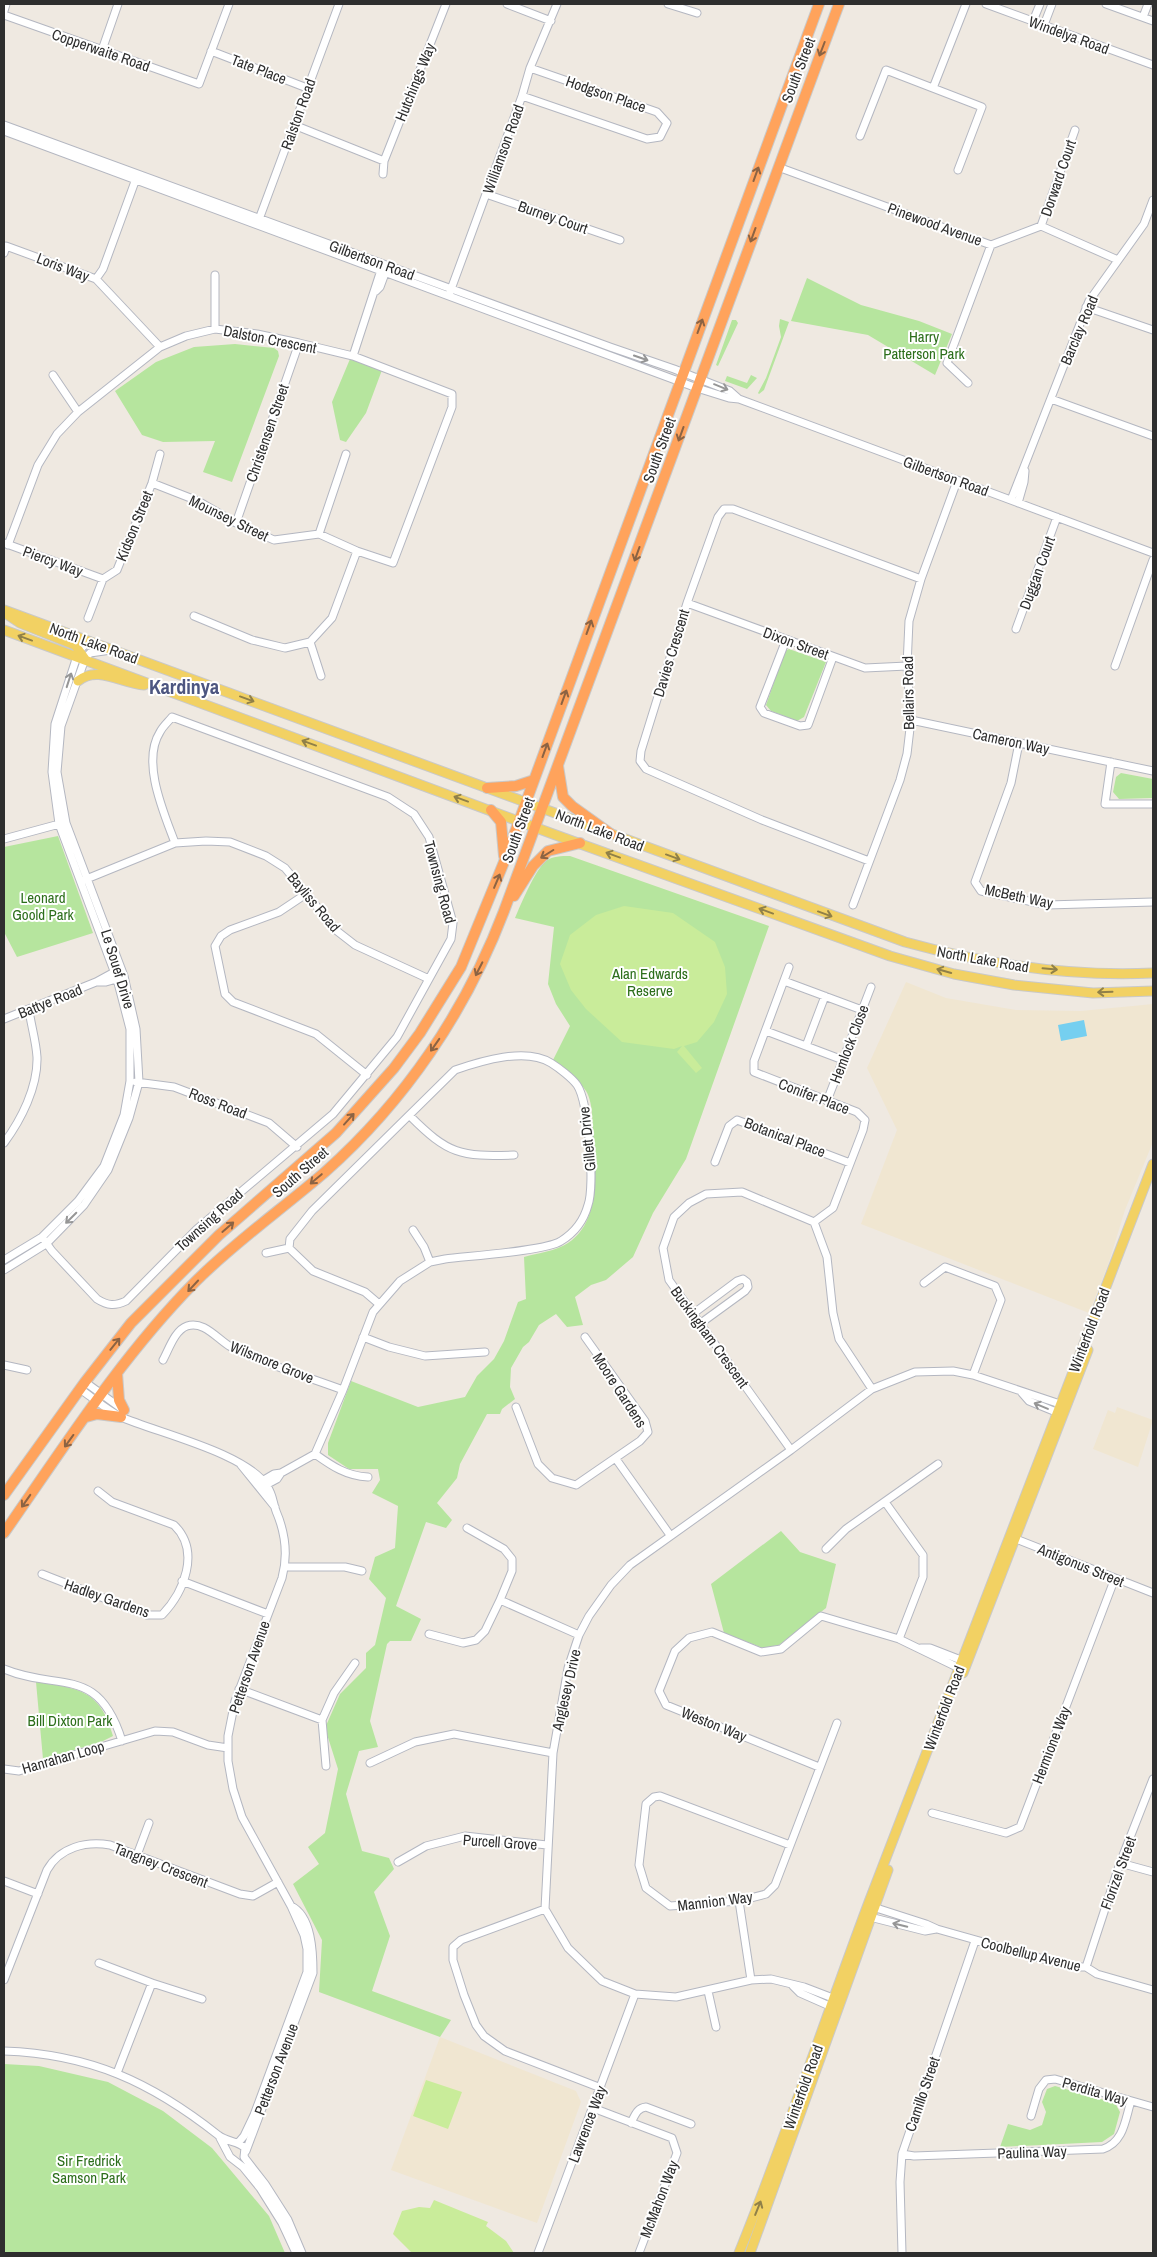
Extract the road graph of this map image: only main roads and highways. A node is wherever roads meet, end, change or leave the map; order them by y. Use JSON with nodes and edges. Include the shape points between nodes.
{"nodes":[{"id":1,"x":819,"y":4,"type":"edge"},
{"id":2,"x":839,"y":4,"type":"edge"},
{"id":3,"x":4,"y":611,"type":"edge"},
{"id":4,"x":4,"y":630,"type":"edge"},
{"id":5,"x":80,"y":655,"type":"junction"},
{"id":6,"x":78,"y":681,"type":"road end"},
{"id":7,"x":159,"y":687,"type":"junction"},
{"id":8,"x":558,"y":765,"type":"junction"},
{"id":9,"x":534,"y":780,"type":"junction"},
{"id":10,"x":487,"y":788,"type":"junction"},
{"id":11,"x":526,"y":802,"type":"junction"},
{"id":12,"x":542,"y":808,"type":"junction"},
{"id":13,"x":491,"y":810,"type":"junction"},
{"id":14,"x":519,"y":820,"type":"junction"},
{"id":15,"x":535,"y":826,"type":"junction"},
{"id":16,"x":610,"y":834,"type":"junction"},
{"id":17,"x":580,"y":843,"type":"junction"},
{"id":18,"x":504,"y":862,"type":"junction"},
{"id":19,"x":504,"y":911,"type":"junction"},
{"id":20,"x":1153,"y":972,"type":"edge"},
{"id":21,"x":1153,"y":990,"type":"edge"},
{"id":22,"x":1153,"y":1164,"type":"edge"},
{"id":23,"x":1153,"y":1181,"type":"edge"},
{"id":24,"x":118,"y":1373,"type":"junction"},
{"id":25,"x":1061,"y":1409,"type":"junction"},
{"id":26,"x":86,"y":1417,"type":"junction"},
{"id":27,"x":4,"y":1495,"type":"edge"},
{"id":28,"x":4,"y":1533,"type":"edge"},
{"id":29,"x":836,"y":2004,"type":"junction"},
{"id":30,"x":740,"y":2253,"type":"edge"},
{"id":31,"x":750,"y":2253,"type":"edge"}],
"edges":[{"from":9,"to":1,"type":"highway","name":"South Street","one_way":true},
{"from":2,"to":8,"type":"highway","name":"South Street","one_way":true},
{"from":3,"to":5,"type":"main road","via":[[20,624],[75,645]]},
{"from":3,"to":10,"type":"main road","name":"North Lake Road","one_way":true},
{"from":5,"to":4,"type":"main road","name":"North Lake Road","one_way":true},
{"from":5,"to":7,"type":"main road","name":"North Lake Road"},
{"from":6,"to":7,"type":"main road","via":[[86,674],[96,673],[129,684]]},
{"from":13,"to":7,"type":"main road","name":"North Lake Road","one_way":true},
{"from":8,"to":12,"type":"highway","name":"South Street"},
{"from":8,"to":16,"type":"highway","via":[[563,797]]},
{"from":9,"to":10,"type":"highway"},
{"from":9,"to":11,"type":"highway","name":"South Street"},
{"from":10,"to":11,"type":"main road","name":"North Lake Road"},
{"from":11,"to":12,"type":"main road","name":"North Lake Road"},
{"from":11,"to":14,"type":"highway","name":"South Street"},
{"from":12,"to":15,"type":"highway","name":"South Street"},
{"from":12,"to":16,"type":"main road","name":"North Lake Road"},
{"from":13,"to":14,"type":"main road","name":"North Lake Road"},
{"from":13,"to":18,"type":"highway","via":[[501,822]]},
{"from":14,"to":15,"type":"main road","name":"North Lake Road"},
{"from":14,"to":18,"type":"highway","name":"South Street"},
{"from":15,"to":17,"type":"main road","name":"North Lake Road"},
{"from":15,"to":19,"type":"highway","name":"South Street"},
{"from":16,"to":20,"type":"main road","name":"North Lake Road","one_way":true,"via":[[930,949],[1018,966]]},
{"from":17,"to":19,"type":"highway","one_way":true,"via":[[548,851],[541,857]]},
{"from":21,"to":17,"type":"main road","name":"North Lake Road","one_way":true,"via":[[1093,993],[1014,985],[954,974],[881,953]]},
{"from":27,"to":18,"type":"highway","name":"South Street","one_way":true,"via":[[82,1386],[138,1317],[219,1234],[336,1133],[394,1068],[420,1034],[461,967]]},
{"from":19,"to":24,"type":"highway","name":"South Street","one_way":true,"via":[[484,961],[461,1004],[438,1042],[403,1088],[351,1147],[195,1282]]},
{"from":22,"to":25,"type":"main road","name":"Winterfold Road"},
{"from":23,"to":25,"type":"main road","name":"Winterfold Road"},
{"from":24,"to":26,"type":"highway","name":"South Street"},
{"from":24,"to":26,"type":"highway","via":[[122,1413]]},
{"from":25,"to":29,"type":"main road","name":"Winterfold Road"},
{"from":26,"to":28,"type":"highway","name":"South Street","one_way":true},
{"from":30,"to":29,"type":"main road","name":"Winterfold Road","one_way":true},
{"from":29,"to":31,"type":"main road","name":"Winterfold Road"}]}
